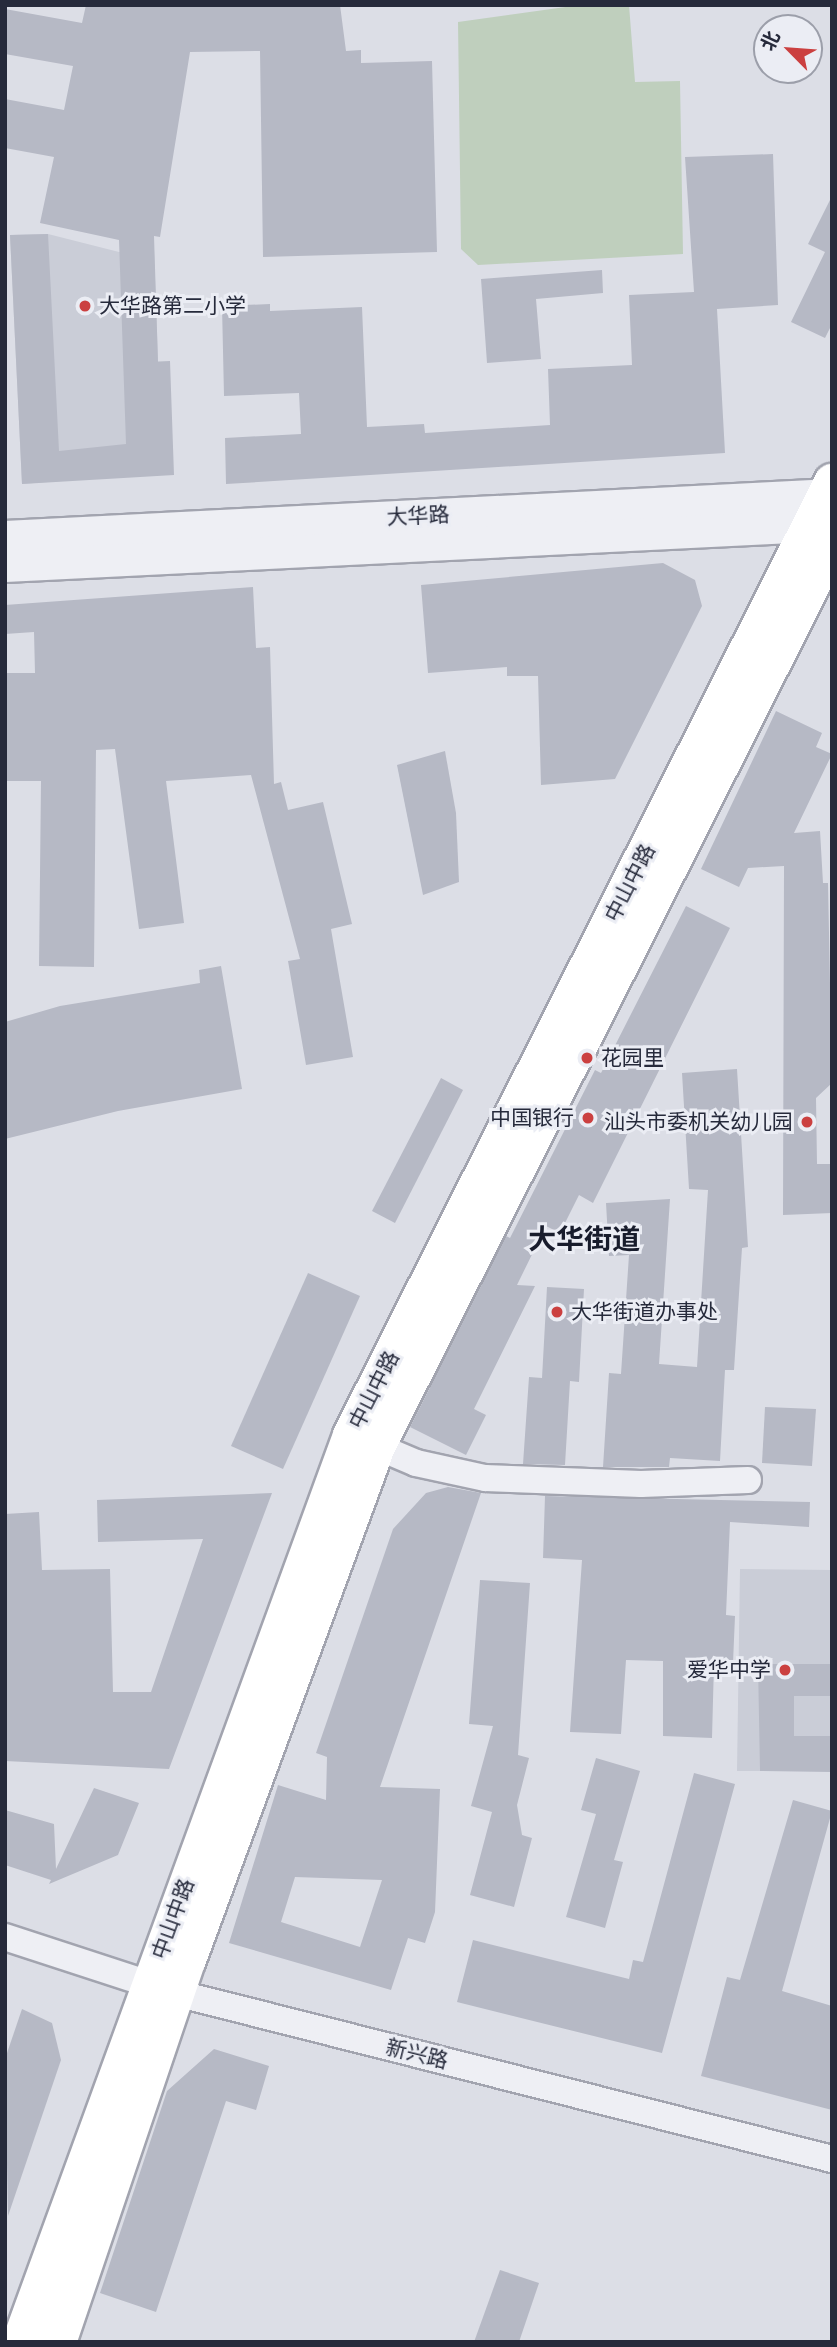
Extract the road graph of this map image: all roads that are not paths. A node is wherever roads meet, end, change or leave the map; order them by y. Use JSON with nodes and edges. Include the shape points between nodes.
{"nodes":[{"id":1,"x":827,"y":511,"type":"edge"},
{"id":2,"x":5,"y":537,"type":"edge"},
{"id":3,"x":5,"y":566,"type":"edge"},
{"id":4,"x":376,"y":1446,"type":"junction"},
{"id":5,"x":748,"y":1480,"type":"dead end"},
{"id":6,"x":5,"y":1937,"type":"edge"},
{"id":7,"x":162,"y":1988,"type":"junction"},
{"id":8,"x":832,"y":2159,"type":"edge"},
{"id":9,"x":20,"y":2342,"type":"edge"},
{"id":10,"x":57,"y":2342,"type":"edge"}],
"edges":[{"from":1,"to":2,"type":"street","name":"大华路"},
{"from":1,"to":3,"type":"street","name":"大华路"},
{"from":1,"to":4,"type":"main road","name":"中山中路"},
{"from":1,"to":7,"type":"main road","name":"中山中路","via":[[351,1435]]},
{"from":4,"to":5,"type":"street","via":[[416,1463],[485,1478],[641,1484]]},
{"from":4,"to":7,"type":"main road","name":"中山中路"},
{"from":6,"to":7,"type":"street","name":"新兴路"},
{"from":7,"to":8,"type":"street","name":"新兴路"},
{"from":7,"to":9,"type":"main road","name":"中山中路"},
{"from":7,"to":10,"type":"main road","name":"中山中路"}]}
